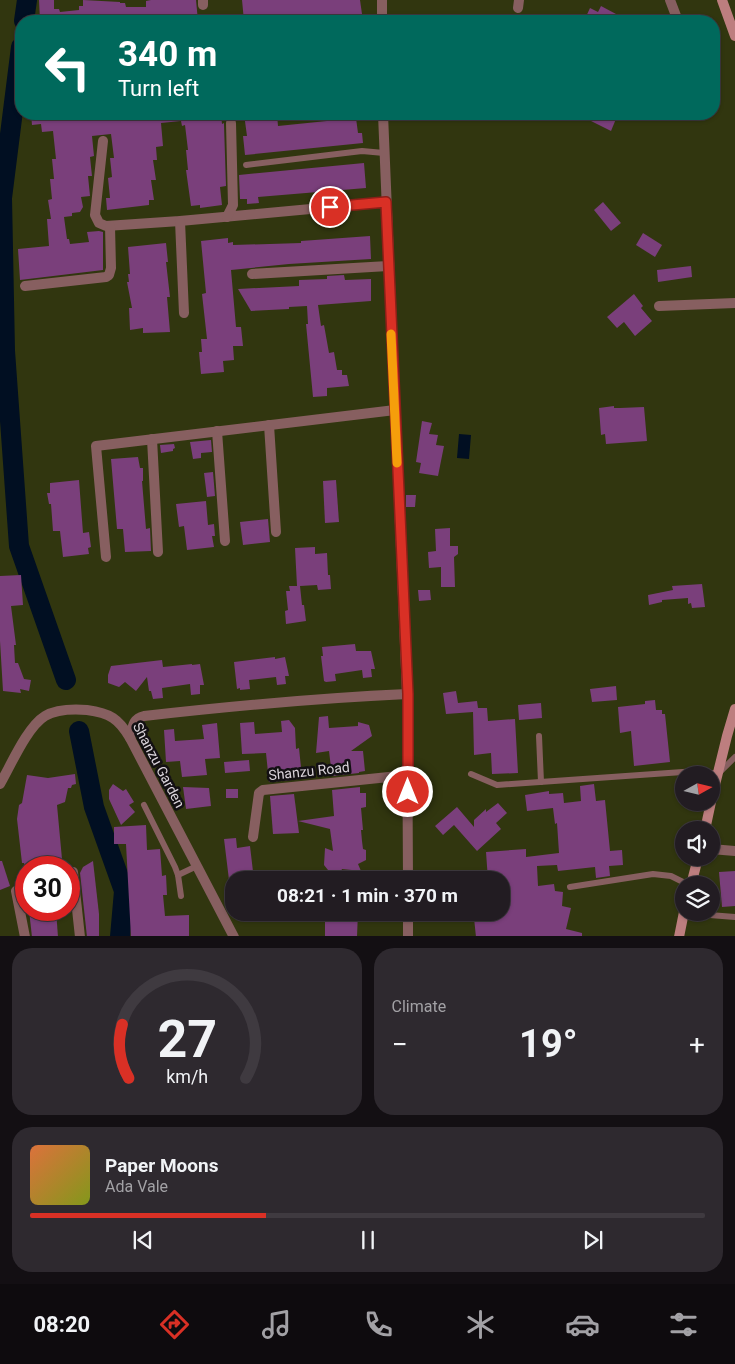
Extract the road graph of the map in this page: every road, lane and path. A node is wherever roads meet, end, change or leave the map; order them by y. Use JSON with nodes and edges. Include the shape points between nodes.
{"nodes":[{"id":1,"x":382,"y":0,"type":"edge"},
{"id":2,"x":670,"y":0,"type":"edge"},
{"id":3,"x":722,"y":0,"type":"edge"},
{"id":4,"x":382,"y":15,"type":"edge"},
{"id":5,"x":676,"y":15,"type":"edge"},
{"id":6,"x":735,"y":36,"type":"edge"},
{"id":7,"x":383,"y":120,"type":"edge"},
{"id":8,"x":231,"y":123,"type":"dead end"},
{"id":9,"x":103,"y":142,"type":"dead end"},
{"id":10,"x":384,"y":153,"type":"junction"},
{"id":11,"x":246,"y":165,"type":"dead end"},
{"id":12,"x":386,"y":202,"type":"junction"},
{"id":13,"x":227,"y":217,"type":"junction"},
{"id":14,"x":180,"y":221,"type":"junction"},
{"id":15,"x":110,"y":226,"type":"junction"},
{"id":16,"x":388,"y":266,"type":"junction"},
{"id":17,"x":252,"y":274,"type":"dead end"},
{"id":18,"x":25,"y":286,"type":"dead end"},
{"id":19,"x":735,"y":303,"type":"edge"},
{"id":20,"x":659,"y":306,"type":"dead end"},
{"id":21,"x":184,"y":313,"type":"dead end"},
{"id":22,"x":395,"y":410,"type":"junction"},
{"id":23,"x":269,"y":425,"type":"junction"},
{"id":24,"x":218,"y":431,"type":"junction"},
{"id":25,"x":152,"y":439,"type":"junction"},
{"id":26,"x":276,"y":532,"type":"dead end"},
{"id":27,"x":225,"y":541,"type":"dead end"},
{"id":28,"x":158,"y":552,"type":"dead end"},
{"id":29,"x":106,"y":558,"type":"dead end"},
{"id":30,"x":408,"y":694,"type":"junction"},
{"id":31,"x":735,"y":709,"type":"edge"},
{"id":32,"x":538,"y":736,"type":"dead end"},
{"id":33,"x":130,"y":738,"type":"junction"},
{"id":34,"x":735,"y":757,"type":"edge"},
{"id":35,"x":720,"y":766,"type":"edge"},
{"id":36,"x":720,"y":772,"type":"edge"},
{"id":37,"x":675,"y":773,"type":"edge"},
{"id":38,"x":470,"y":774,"type":"dead end"},
{"id":39,"x":408,"y":775,"type":"junction"},
{"id":40,"x":541,"y":782,"type":"junction"},
{"id":41,"x":0,"y":784,"type":"edge"},
{"id":42,"x":144,"y":805,"type":"dead end"},
{"id":43,"x":253,"y":837,"type":"dead end"},
{"id":44,"x":720,"y":850,"type":"edge"},
{"id":45,"x":735,"y":851,"type":"edge"},
{"id":46,"x":197,"y":866,"type":"junction"},
{"id":47,"x":408,"y":871,"type":"edge"},
{"id":48,"x":178,"y":874,"type":"junction"},
{"id":49,"x":675,"y":878,"type":"edge"},
{"id":50,"x":570,"y":887,"type":"dead end"},
{"id":51,"x":181,"y":896,"type":"dead end"},
{"id":52,"x":720,"y":916,"type":"edge"},
{"id":53,"x":735,"y":917,"type":"edge"},
{"id":54,"x":22,"y":921,"type":"edge"},
{"id":55,"x":79,"y":921,"type":"edge"},
{"id":56,"x":408,"y":921,"type":"edge"},
{"id":57,"x":682,"y":921,"type":"edge"},
{"id":58,"x":25,"y":936,"type":"edge"},
{"id":59,"x":80,"y":936,"type":"edge"},
{"id":60,"x":234,"y":936,"type":"edge"},
{"id":61,"x":408,"y":936,"type":"edge"},
{"id":62,"x":679,"y":936,"type":"edge"}],
"edges":[{"from":1,"to":4,"type":"street"},
{"from":2,"to":5,"type":"street"},
{"from":3,"to":6,"type":"main road"},
{"from":7,"to":10,"type":"street"},
{"from":8,"to":13,"type":"street","via":[[233,205]]},
{"from":9,"to":15,"type":"street","via":[[95,215],[99,223]]},
{"from":10,"to":11,"type":"lane","via":[[362,151]]},
{"from":10,"to":12,"type":"street"},
{"from":12,"to":13,"type":"street"},
{"from":12,"to":16,"type":"street"},
{"from":13,"to":14,"type":"street"},
{"from":14,"to":15,"type":"street"},
{"from":14,"to":21,"type":"street"},
{"from":15,"to":18,"type":"street","via":[[110,268],[106,277]]},
{"from":16,"to":17,"type":"street"},
{"from":16,"to":22,"type":"street"},
{"from":19,"to":20,"type":"street"},
{"from":22,"to":23,"type":"street"},
{"from":22,"to":30,"type":"street"},
{"from":23,"to":24,"type":"street"},
{"from":23,"to":26,"type":"street"},
{"from":24,"to":25,"type":"street"},
{"from":24,"to":27,"type":"street"},
{"from":25,"to":28,"type":"street"},
{"from":25,"to":29,"type":"street","via":[[96,446]]},
{"from":30,"to":33,"type":"street","via":[[324,698],[144,716],[133,724]]},
{"from":30,"to":39,"type":"street"},
{"from":31,"to":35,"type":"main road"},
{"from":32,"to":40,"type":"lane"},
{"from":33,"to":41,"type":"street","name":"Shanzu Garden","via":[[112,716],[99,712],[76,709],[45,716],[32,729]]},
{"from":33,"to":46,"type":"street","name":"Shanzu Garden"},
{"from":34,"to":36,"type":"lane"},
{"from":37,"to":40,"type":"lane"},
{"from":38,"to":40,"type":"lane","via":[[497,785]]},
{"from":39,"to":43,"type":"street","name":"Shanzu Road","via":[[263,790],[259,793]]},
{"from":39,"to":47,"type":"street"},
{"from":42,"to":48,"type":"lane"},
{"from":44,"to":45,"type":"street"},
{"from":46,"to":48,"type":"lane"},
{"from":46,"to":60,"type":"street","name":"Shanzu Garden"},
{"from":48,"to":51,"type":"lane"},
{"from":49,"to":50,"type":"lane","via":[[653,874]]},
{"from":52,"to":53,"type":"lane"},
{"from":54,"to":58,"type":"street"},
{"from":55,"to":59,"type":"street"},
{"from":56,"to":61,"type":"street"},
{"from":57,"to":62,"type":"main road"}]}
